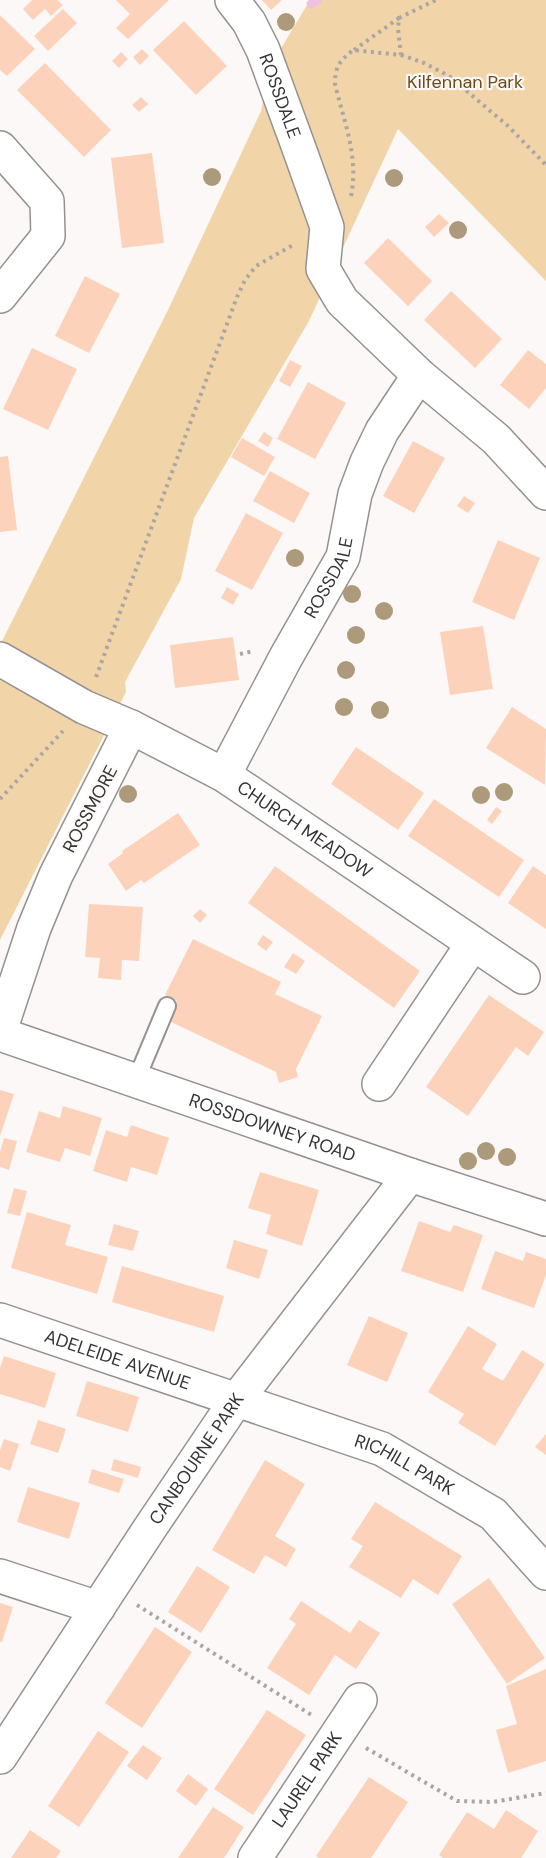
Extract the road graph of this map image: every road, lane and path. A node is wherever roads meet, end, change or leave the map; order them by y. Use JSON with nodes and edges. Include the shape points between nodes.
{"nodes":[{"id":1,"x":232,"y":0,"type":"edge"},
{"id":2,"x":436,"y":0,"type":"edge"},
{"id":3,"x":399,"y":18,"type":"junction"},
{"id":4,"x":353,"y":50,"type":"junction"},
{"id":5,"x":401,"y":55,"type":"junction"},
{"id":6,"x":0,"y":148,"type":"edge"},
{"id":7,"x":546,"y":165,"type":"edge"},
{"id":8,"x":327,"y":227,"type":"junction"},
{"id":9,"x":0,"y":296,"type":"edge"},
{"id":10,"x":419,"y":375,"type":"junction"},
{"id":11,"x":546,"y":493,"type":"edge"},
{"id":12,"x":0,"y":659,"type":"edge"},
{"id":13,"x":89,"y":688,"type":"junction"},
{"id":14,"x":131,"y":727,"type":"junction"},
{"id":15,"x":224,"y":775,"type":"junction"},
{"id":16,"x":0,"y":799,"type":"edge"},
{"id":17,"x":472,"y":945,"type":"junction"},
{"id":18,"x":523,"y":978,"type":"dead end"},
{"id":19,"x":167,"y":1006,"type":"dead end"},
{"id":20,"x":0,"y":1032,"type":"edge"},
{"id":21,"x":136,"y":1080,"type":"junction"},
{"id":22,"x":379,"y":1084,"type":"dead end"},
{"id":23,"x":410,"y":1175,"type":"junction"},
{"id":24,"x":546,"y":1220,"type":"edge"},
{"id":25,"x":0,"y":1320,"type":"edge"},
{"id":26,"x":237,"y":1399,"type":"junction"},
{"id":27,"x":546,"y":1573,"type":"edge"},
{"id":28,"x":0,"y":1576,"type":"edge"},
{"id":29,"x":104,"y":1598,"type":"junction"},
{"id":30,"x":360,"y":1700,"type":"dead end"},
{"id":31,"x":339,"y":1732,"type":"junction"},
{"id":32,"x":0,"y":1757,"type":"edge"},
{"id":33,"x":546,"y":1793,"type":"edge"},
{"id":34,"x":255,"y":1858,"type":"edge"}],
"edges":[{"from":1,"to":8,"type":"street","name":"ROSSDALE","via":[[263,50]]},
{"from":2,"to":3,"type":"path"},
{"from":3,"to":4,"type":"path"},
{"from":3,"to":5,"type":"path"},
{"from":4,"to":5,"type":"path"},
{"from":4,"to":8,"type":"path","via":[[339,62],[335,72],[353,153],[354,181],[342,218]]},
{"from":5,"to":7,"type":"path","via":[[449,76],[508,126]]},
{"from":6,"to":9,"type":"street","via":[[47,201],[48,236]]},
{"from":8,"to":10,"type":"street","name":"ROSSDALE","via":[[323,268],[342,301]]},
{"from":8,"to":13,"type":"path","via":[[256,266],[245,280]]},
{"from":10,"to":11,"type":"street","name":"ROSSDALE","via":[[496,439]]},
{"from":10,"to":15,"type":"street","name":"ROSSDALE","via":[[382,431],[367,462],[355,494],[343,557]]},
{"from":12,"to":13,"type":"street"},
{"from":13,"to":14,"type":"street"},
{"from":13,"to":16,"type":"path"},
{"from":14,"to":15,"type":"street","name":"CHURCH MEADOW"},
{"from":14,"to":20,"type":"street","name":"ROSSMORE","via":[[56,875]]},
{"from":15,"to":17,"type":"street","name":"CHURCH MEADOW"},
{"from":17,"to":18,"type":"street","name":"CHURCH MEADOW"},
{"from":17,"to":22,"type":"street"},
{"from":19,"to":21,"type":"lane"},
{"from":20,"to":21,"type":"street","name":"ROSSDOWNEY ROAD"},
{"from":21,"to":23,"type":"street","name":"ROSSDOWNEY ROAD"},
{"from":23,"to":24,"type":"street","name":"ROSSDOWNEY ROAD"},
{"from":23,"to":26,"type":"street","name":"CANBOURNE PARK"},
{"from":25,"to":26,"type":"street","name":"ADELEIDE AVENUE"},
{"from":26,"to":27,"type":"street","name":"RICHILL PARK","via":[[382,1449],[493,1514]]},
{"from":26,"to":29,"type":"street","name":"CANBOURNE PARK"},
{"from":28,"to":29,"type":"street"},
{"from":29,"to":31,"type":"path"},
{"from":29,"to":32,"type":"street","name":"CANBOURNE PARK"},
{"from":30,"to":31,"type":"street","name":"LAUREL PARK"},
{"from":31,"to":33,"type":"path","via":[[457,1801],[493,1802]]},
{"from":31,"to":34,"type":"street","name":"LAUREL PARK"}]}
